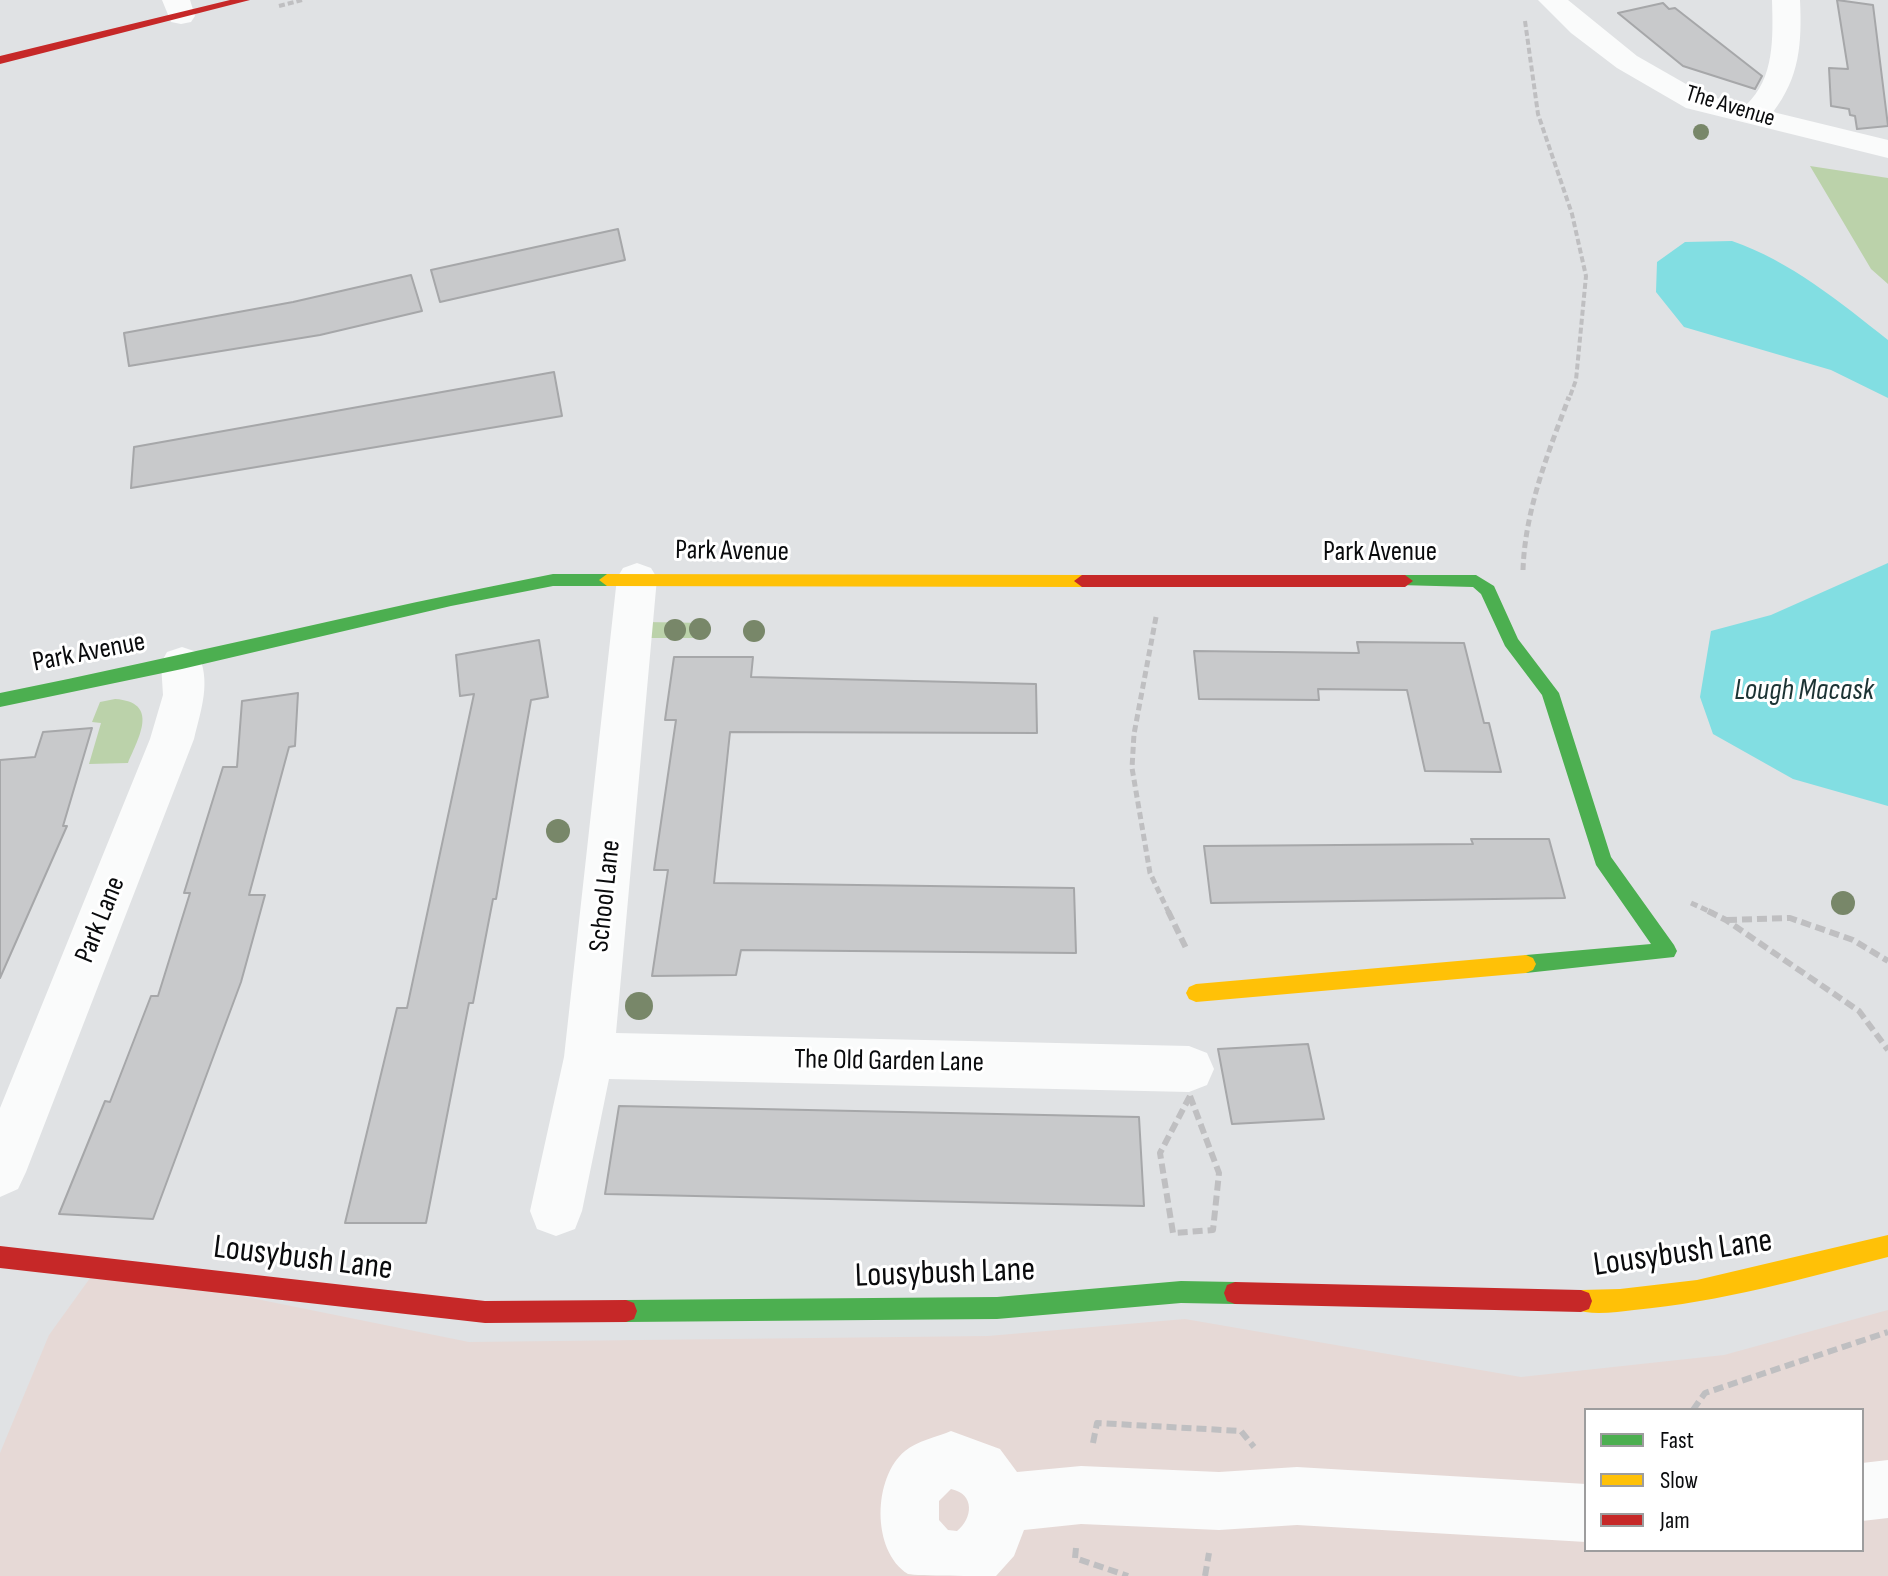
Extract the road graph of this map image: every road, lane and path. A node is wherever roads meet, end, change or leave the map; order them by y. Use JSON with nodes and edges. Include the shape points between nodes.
{"nodes":[{"id":1,"x":244,"y":0,"type":"edge"},
{"id":2,"x":1552,"y":0,"type":"edge"},
{"id":3,"x":1786,"y":0,"type":"edge"},
{"id":4,"x":178,"y":8,"type":"edge"},
{"id":5,"x":1524,"y":14,"type":"dead end"},
{"id":6,"x":0,"y":60,"type":"edge"},
{"id":7,"x":1750,"y":117,"type":"junction"},
{"id":8,"x":1888,"y":149,"type":"edge"},
{"id":9,"x":637,"y":578,"type":"junction"},
{"id":10,"x":1159,"y":580,"type":"junction"},
{"id":11,"x":1523,"y":580,"type":"dead end"},
{"id":12,"x":182,"y":663,"type":"junction"},
{"id":13,"x":0,"y":700,"type":"edge"},
{"id":14,"x":1678,"y":897,"type":"dead end"},
{"id":15,"x":1726,"y":920,"type":"junction"},
{"id":16,"x":1888,"y":961,"type":"edge"},
{"id":17,"x":1196,"y":993,"type":"joint"},
{"id":18,"x":1888,"y":1050,"type":"edge"},
{"id":19,"x":589,"y":1057,"type":"junction"},
{"id":20,"x":1189,"y":1082,"type":"junction"},
{"id":21,"x":3,"y":1158,"type":"edge"},
{"id":22,"x":556,"y":1211,"type":"dead end"},
{"id":23,"x":1888,"y":1246,"type":"edge"},
{"id":24,"x":0,"y":1257,"type":"edge"},
{"id":25,"x":1888,"y":1332,"type":"edge"},
{"id":26,"x":1694,"y":1408,"type":"edge"},
{"id":27,"x":1888,"y":1489,"type":"edge"},
{"id":28,"x":1864,"y":1492,"type":"edge"},
{"id":29,"x":998,"y":1503,"type":"dead end"},
{"id":30,"x":1584,"y":1513,"type":"edge"}],
"edges":[{"from":1,"to":4,"type":"street"},
{"from":2,"to":7,"type":"street","name":"The Avenue","via":[[1627,62],[1673,90]]},
{"from":3,"to":7,"type":"street","via":[[1786,60],[1768,103]]},
{"from":4,"to":6,"type":"street"},
{"from":5,"to":11,"type":"path","via":[[1538,114],[1572,214],[1586,276],[1576,380],[1524,538]]},
{"from":7,"to":8,"type":"street","name":"The Avenue"},
{"from":9,"to":10,"type":"street","name":"Park Avenue"},
{"from":9,"to":12,"type":"street","name":"Park Avenue","via":[[553,580]]},
{"from":9,"to":19,"type":"street","name":"School Lane"},
{"from":10,"to":17,"type":"path","via":[[1132,768],[1150,873],[1186,945]]},
{"from":10,"to":17,"type":"street","name":"Park Avenue","via":[[1476,581],[1488,590],[1511,642],[1550,693],[1603,860],[1667,951]]},
{"from":12,"to":13,"type":"street","name":"Park Avenue"},
{"from":12,"to":21,"type":"street","name":"Park Lane","via":[[184,695],[172,739]]},
{"from":14,"to":15,"type":"path"},
{"from":15,"to":16,"type":"path","via":[[1790,918],[1853,940]]},
{"from":15,"to":18,"type":"path","via":[[1859,1011]]},
{"from":19,"to":20,"type":"street","name":"The Old Garden Lane"},
{"from":19,"to":22,"type":"street","name":"School Lane"},
{"from":20,"to":20,"type":"path","via":[[1219,1173],[1213,1230],[1173,1233],[1160,1153]]},
{"from":23,"to":24,"type":"street","name":"Lousybush Lane","via":[[1727,1286],[1623,1302],[1181,1292],[997,1308],[485,1312]]},
{"from":25,"to":26,"type":"path","via":[[1705,1393]]},
{"from":27,"to":28,"type":"street"},
{"from":29,"to":30,"type":"street","via":[[1081,1495],[1219,1501],[1297,1496]]}]}
